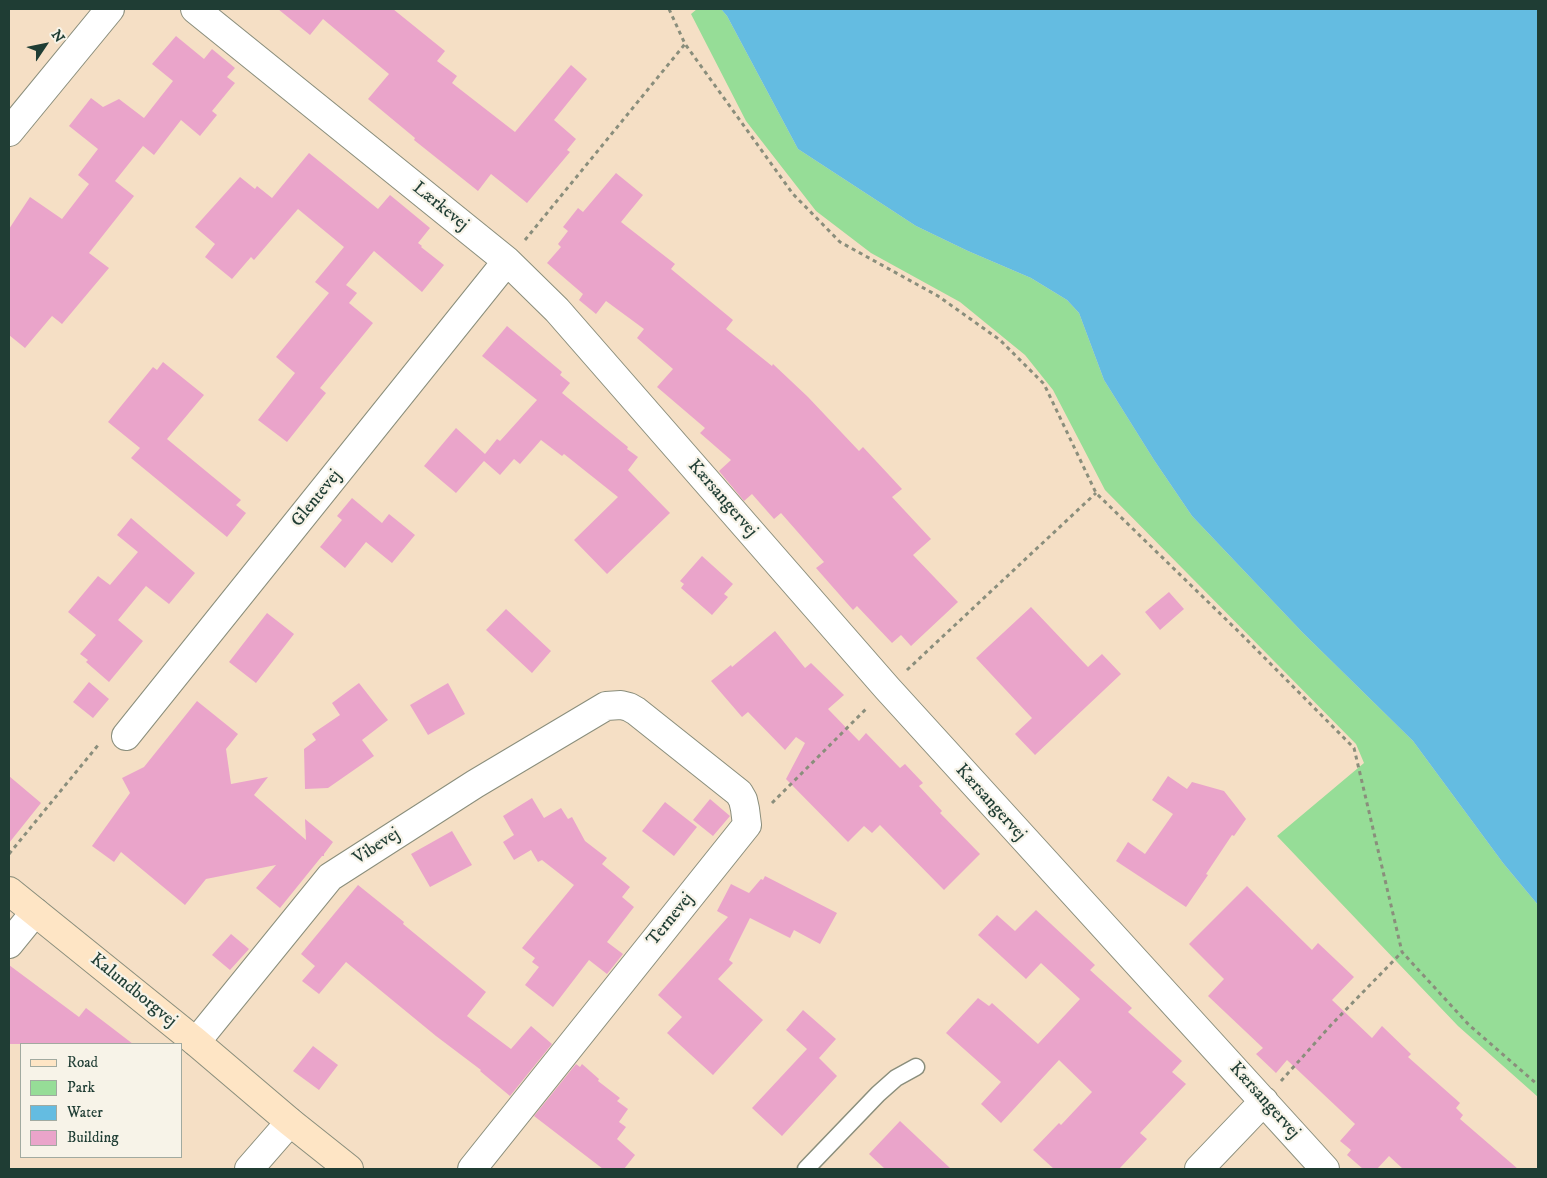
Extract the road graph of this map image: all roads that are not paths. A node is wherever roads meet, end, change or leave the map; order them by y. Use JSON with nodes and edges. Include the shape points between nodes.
{"nodes":[{"id":1,"x":110,"y":9,"type":"edge"},
{"id":2,"x":195,"y":9,"type":"edge"},
{"id":3,"x":9,"y":132,"type":"edge"},
{"id":4,"x":507,"y":261,"type":"junction"},
{"id":5,"x":662,"y":430,"type":"joint"},
{"id":6,"x":606,"y":706,"type":"joint"},
{"id":7,"x":126,"y":736,"type":"road end"},
{"id":8,"x":9,"y":891,"type":"edge"},
{"id":9,"x":35,"y":912,"type":"junction"},
{"id":10,"x":9,"y":944,"type":"edge"},
{"id":11,"x":196,"y":1042,"type":"junction"},
{"id":12,"x":916,"y":1066,"type":"dead end"},
{"id":13,"x":1264,"y":1101,"type":"junction"},
{"id":14,"x":290,"y":1122,"type":"junction"},
{"id":15,"x":249,"y":1169,"type":"edge"},
{"id":16,"x":349,"y":1169,"type":"edge"},
{"id":17,"x":472,"y":1169,"type":"edge"},
{"id":18,"x":806,"y":1169,"type":"edge"},
{"id":19,"x":1199,"y":1169,"type":"edge"},
{"id":20,"x":1325,"y":1169,"type":"edge"}],
"edges":[{"from":1,"to":3,"type":"street"},
{"from":2,"to":4,"type":"street","name":"Lærkevej"},
{"from":4,"to":5,"type":"street","name":"Lærkevej","via":[[557,310]]},
{"from":4,"to":7,"type":"street","name":"Glentevej"},
{"from":5,"to":13,"type":"street","name":"Kærsangervej","via":[[976,788]]},
{"from":6,"to":11,"type":"street","name":"Vibevej","via":[[475,784],[330,877]]},
{"from":6,"to":17,"type":"street","name":"Ternevej","via":[[621,704],[636,711],[739,793],[747,825]]},
{"from":8,"to":9,"type":"street","name":"Kalundborgvej"},
{"from":9,"to":10,"type":"street"},
{"from":9,"to":11,"type":"street","name":"Kalundborgvej"},
{"from":11,"to":14,"type":"street","name":"Kalundborgvej"},
{"from":12,"to":18,"type":"lane","via":[[878,1094]]},
{"from":13,"to":19,"type":"street"},
{"from":13,"to":20,"type":"street","name":"Kærsangervej"},
{"from":14,"to":15,"type":"street"},
{"from":14,"to":16,"type":"street","name":"Kalundborgvej"}]}
